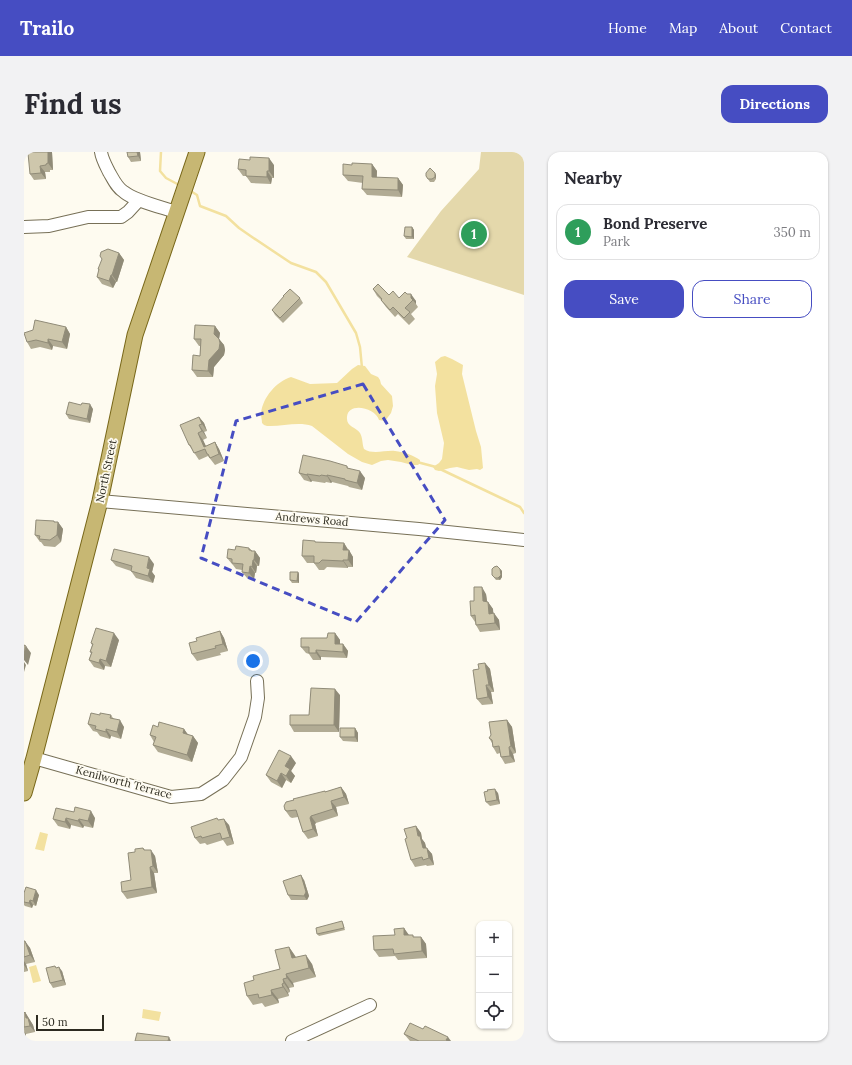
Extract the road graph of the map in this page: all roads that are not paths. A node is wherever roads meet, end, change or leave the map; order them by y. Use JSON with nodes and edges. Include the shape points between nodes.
{"nodes":[{"id":1,"x":101,"y":152,"type":"edge"},
{"id":2,"x":197,"y":152,"type":"edge"},
{"id":3,"x":139,"y":200,"type":"junction"},
{"id":4,"x":176,"y":212,"type":"junction"},
{"id":5,"x":24,"y":227,"type":"edge"},
{"id":6,"x":100,"y":501,"type":"junction"},
{"id":7,"x":524,"y":540,"type":"edge"},
{"id":8,"x":257,"y":682,"type":"dead end"},
{"id":9,"x":34,"y":758,"type":"junction"},
{"id":10,"x":24,"y":793,"type":"edge"},
{"id":11,"x":370,"y":1005,"type":"dead end"},
{"id":12,"x":292,"y":1041,"type":"edge"}],
"edges":[{"from":1,"to":3,"type":"street","via":[[114,182],[124,193]]},
{"from":2,"to":4,"type":"main road","name":"North Street"},
{"from":3,"to":4,"type":"street"},
{"from":3,"to":5,"type":"street","via":[[121,217],[88,217],[49,226]]},
{"from":4,"to":6,"type":"main road","name":"North Street","via":[[135,335]]},
{"from":6,"to":7,"type":"street","name":"Andrews Road","via":[[419,528]]},
{"from":6,"to":9,"type":"main road","name":"North Street"},
{"from":8,"to":9,"type":"street","name":"Kenilworth Terrace","via":[[255,717],[241,757],[224,780],[201,794],[170,797]]},
{"from":9,"to":10,"type":"main road","name":"North Street"},
{"from":11,"to":12,"type":"street"}]}
